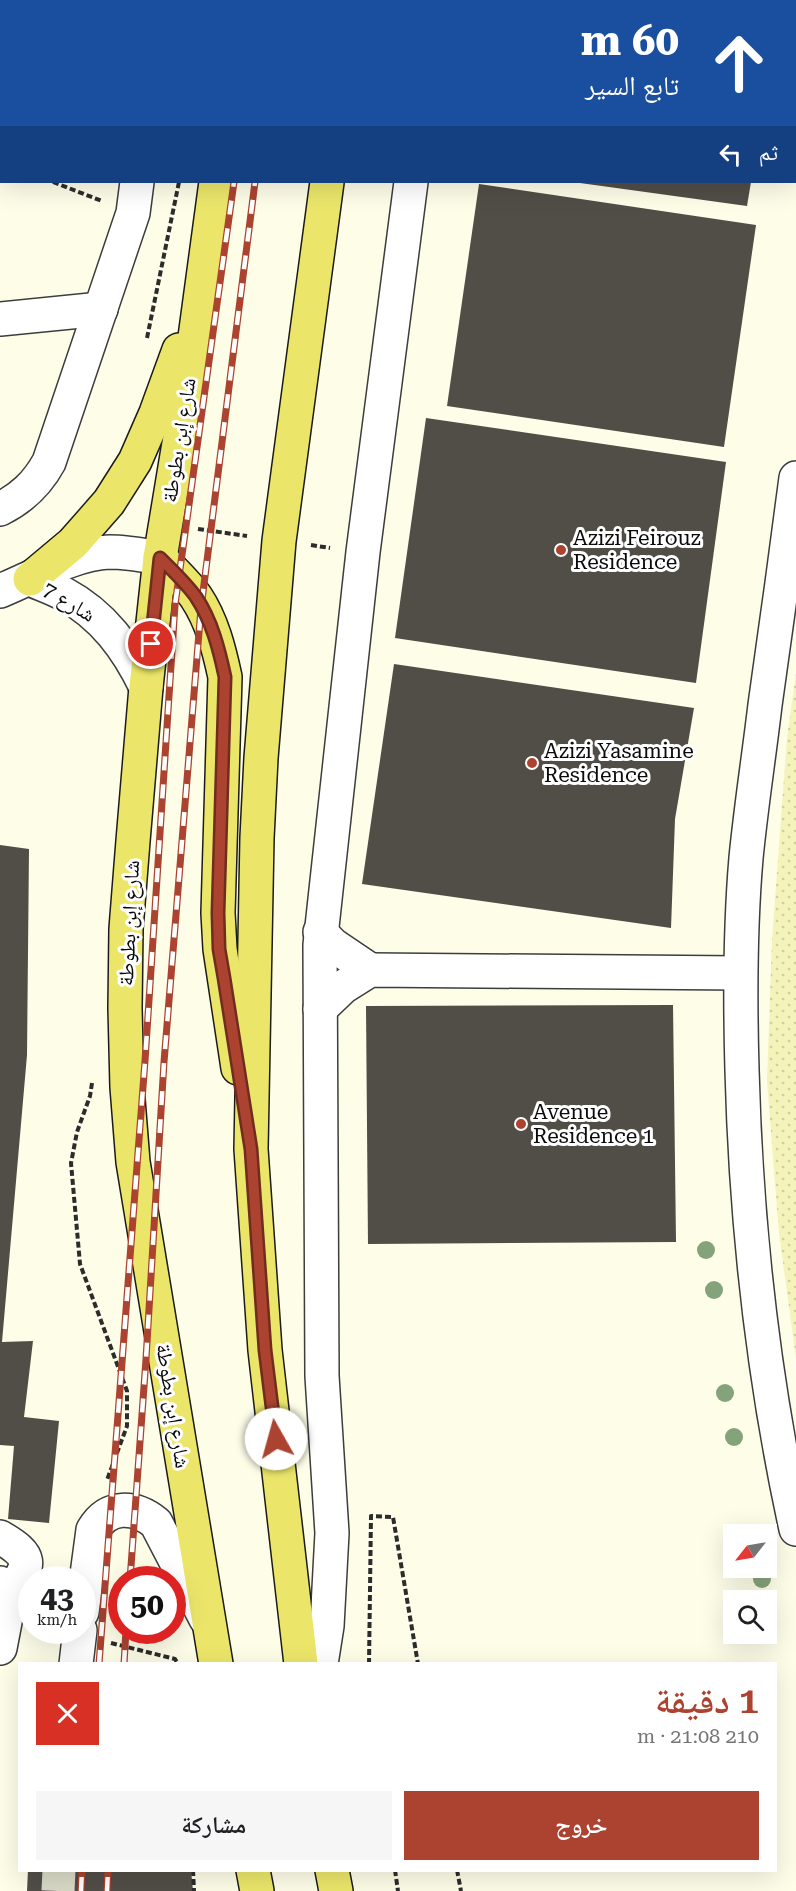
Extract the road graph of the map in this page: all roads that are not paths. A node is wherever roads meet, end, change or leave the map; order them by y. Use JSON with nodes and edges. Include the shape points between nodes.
{"nodes":[{"id":1,"x":216,"y":183,"type":"edge"},
{"id":2,"x":327,"y":183,"type":"edge"},
{"id":3,"x":411,"y":183,"type":"edge"},
{"id":4,"x":135,"y":197,"type":"edge"},
{"id":5,"x":202,"y":283,"type":"junction"},
{"id":6,"x":101,"y":309,"type":"junction"},
{"id":7,"x":0,"y":319,"type":"edge"},
{"id":8,"x":796,"y":478,"type":"edge"},
{"id":9,"x":0,"y":509,"type":"edge"},
{"id":10,"x":160,"y":558,"type":"junction"},
{"id":11,"x":30,"y":579,"type":"junction"},
{"id":12,"x":0,"y":591,"type":"edge"},
{"id":13,"x":146,"y":687,"type":"junction"},
{"id":14,"x":320,"y":932,"type":"junction"},
{"id":15,"x":370,"y":970,"type":"junction"},
{"id":16,"x":740,"y":973,"type":"junction"},
{"id":17,"x":320,"y":1009,"type":"junction"},
{"id":18,"x":251,"y":1149,"type":"junction"},
{"id":19,"x":796,"y":1529,"type":"edge"},
{"id":20,"x":0,"y":1537,"type":"edge"},
{"id":21,"x":88,"y":1566,"type":"edge"},
{"id":22,"x":5,"y":1590,"type":"edge"},
{"id":23,"x":209,"y":1625,"type":"junction"},
{"id":24,"x":87,"y":1644,"type":"edge"},
{"id":25,"x":0,"y":1648,"type":"edge"},
{"id":26,"x":77,"y":1662,"type":"edge"},
{"id":27,"x":216,"y":1662,"type":"edge"},
{"id":28,"x":301,"y":1662,"type":"edge"},
{"id":29,"x":321,"y":1662,"type":"edge"},
{"id":30,"x":254,"y":1872,"type":"edge"},
{"id":31,"x":332,"y":1872,"type":"edge"},
{"id":32,"x":257,"y":1891,"type":"edge"},
{"id":33,"x":336,"y":1891,"type":"edge"}],
"edges":[{"from":1,"to":5,"type":"main road","name":"شارع إبن بطوطة"},
{"from":2,"to":18,"type":"main road","via":[[279,541],[261,758]]},
{"from":3,"to":14,"type":"street","via":[[363,552]]},
{"from":4,"to":6,"type":"street"},
{"from":5,"to":10,"type":"main road","name":"شارع إبن بطوطة"},
{"from":5,"to":11,"type":"main road","via":[[135,461],[109,502],[73,543]]},
{"from":6,"to":7,"type":"street"},
{"from":6,"to":9,"type":"street","via":[[49,462],[25,495]]},
{"from":8,"to":16,"type":"street","via":[[752,802]]},
{"from":10,"to":11,"type":"street","name":"شارع 7","via":[[107,552],[73,560]]},
{"from":10,"to":13,"type":"main road","name":"شارع إبن بطوطة"},
{"from":10,"to":18,"type":"main road","via":[[195,595],[219,649],[225,677],[219,949]]},
{"from":11,"to":12,"type":"street","name":"شارع 7"},
{"from":11,"to":13,"type":"street","name":"شارع 7","via":[[64,594],[95,615],[116,636]]},
{"from":13,"to":23,"type":"main road","name":"شارع إبن بطوطة","via":[[126,929],[127,1087],[133,1162]]},
{"from":14,"to":15,"type":"street"},
{"from":14,"to":17,"type":"street"},
{"from":15,"to":16,"type":"street"},
{"from":15,"to":17,"type":"street","via":[[343,987]]},
{"from":16,"to":19,"type":"street","via":[[743,1108],[753,1260],[773,1414]]},
{"from":17,"to":29,"type":"street","via":[[322,1377],[332,1533]]},
{"from":18,"to":28,"type":"main road","via":[[265,1350]]},
{"from":20,"to":22,"type":"street","via":[[23,1552],[26,1559],[23,1575]]},
{"from":21,"to":23,"type":"street","via":[[93,1530],[105,1516],[136,1511],[147,1516],[156,1523]]},
{"from":22,"to":25,"type":"street"},
{"from":23,"to":27,"type":"main road","name":"شارع إبن بطوطة"},
{"from":24,"to":26,"type":"street"},
{"from":30,"to":32,"type":"main road"},
{"from":31,"to":33,"type":"main road"}]}
